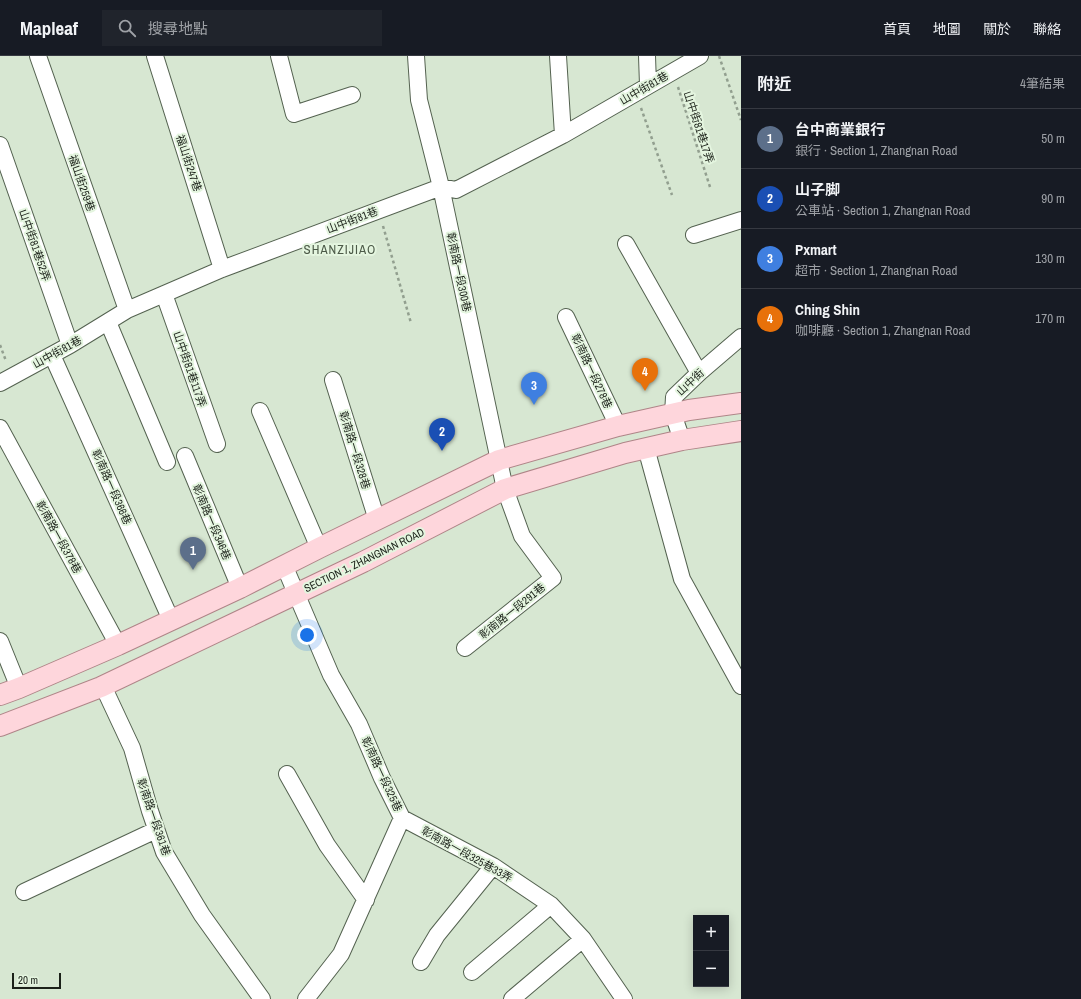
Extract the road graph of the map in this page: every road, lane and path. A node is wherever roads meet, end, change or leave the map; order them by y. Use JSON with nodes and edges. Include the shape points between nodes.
{"nodes":[{"id":1,"x":38,"y":56,"type":"edge"},
{"id":2,"x":155,"y":56,"type":"edge"},
{"id":3,"x":279,"y":56,"type":"edge"},
{"id":4,"x":416,"y":56,"type":"edge"},
{"id":5,"x":558,"y":56,"type":"edge"},
{"id":6,"x":647,"y":56,"type":"edge"},
{"id":7,"x":700,"y":56,"type":"edge"},
{"id":8,"x":719,"y":56,"type":"edge"},
{"id":9,"x":673,"y":71,"type":"junction"},
{"id":10,"x":642,"y":89,"type":"junction"},
{"id":11,"x":352,"y":95,"type":"dead end"},
{"id":12,"x":741,"y":120,"type":"edge"},
{"id":13,"x":563,"y":135,"type":"junction"},
{"id":14,"x":0,"y":145,"type":"edge"},
{"id":15,"x":441,"y":187,"type":"junction"},
{"id":16,"x":710,"y":187,"type":"dead end"},
{"id":17,"x":672,"y":195,"type":"dead end"},
{"id":18,"x":378,"y":210,"type":"junction"},
{"id":19,"x":741,"y":220,"type":"edge"},
{"id":20,"x":694,"y":235,"type":"dead end"},
{"id":21,"x":626,"y":244,"type":"dead end"},
{"id":22,"x":222,"y":269,"type":"junction"},
{"id":23,"x":164,"y":294,"type":"junction"},
{"id":24,"x":127,"y":310,"type":"junction"},
{"id":25,"x":566,"y":316,"type":"dead end"},
{"id":26,"x":108,"y":322,"type":"junction"},
{"id":27,"x":411,"y":323,"type":"dead end"},
{"id":28,"x":741,"y":337,"type":"edge"},
{"id":29,"x":70,"y":345,"type":"junction"},
{"id":30,"x":52,"y":355,"type":"junction"},
{"id":31,"x":699,"y":373,"type":"junction"},
{"id":32,"x":333,"y":380,"type":"dead end"},
{"id":33,"x":0,"y":383,"type":"edge"},
{"id":34,"x":741,"y":403,"type":"edge"},
{"id":35,"x":260,"y":411,"type":"dead end"},
{"id":36,"x":673,"y":414,"type":"junction"},
{"id":37,"x":618,"y":426,"type":"junction"},
{"id":38,"x":0,"y":428,"type":"edge"},
{"id":39,"x":741,"y":431,"type":"edge"},
{"id":40,"x":682,"y":440,"type":"junction"},
{"id":41,"x":217,"y":444,"type":"dead end"},
{"id":42,"x":646,"y":448,"type":"junction"},
{"id":43,"x":185,"y":456,"type":"dead end"},
{"id":44,"x":499,"y":460,"type":"junction"},
{"id":45,"x":166,"y":462,"type":"dead end"},
{"id":46,"x":505,"y":489,"type":"junction"},
{"id":47,"x":377,"y":520,"type":"junction"},
{"id":48,"x":319,"y":548,"type":"junction"},
{"id":49,"x":284,"y":565,"type":"junction"},
{"id":50,"x":240,"y":588,"type":"junction"},
{"id":51,"x":296,"y":594,"type":"junction"},
{"id":52,"x":171,"y":620,"type":"junction"},
{"id":53,"x":0,"y":641,"type":"edge"},
{"id":54,"x":118,"y":645,"type":"junction"},
{"id":55,"x":465,"y":648,"type":"dead end"},
{"id":56,"x":103,"y":686,"type":"junction"},
{"id":57,"x":741,"y":686,"type":"edge"},
{"id":58,"x":19,"y":688,"type":"junction"},
{"id":59,"x":0,"y":695,"type":"edge"},
{"id":60,"x":0,"y":726,"type":"edge"},
{"id":61,"x":287,"y":774,"type":"dead end"},
{"id":62,"x":402,"y":818,"type":"junction"},
{"id":63,"x":156,"y":830,"type":"junction"},
{"id":64,"x":493,"y":866,"type":"junction"},
{"id":65,"x":24,"y":892,"type":"dead end"},
{"id":66,"x":366,"y":900,"type":"junction"},
{"id":67,"x":551,"y":905,"type":"junction"},
{"id":68,"x":583,"y":939,"type":"junction"},
{"id":69,"x":421,"y":962,"type":"dead end"},
{"id":70,"x":472,"y":972,"type":"dead end"},
{"id":71,"x":262,"y":999,"type":"edge"},
{"id":72,"x":306,"y":999,"type":"edge"},
{"id":73,"x":512,"y":999,"type":"edge"},
{"id":74,"x":624,"y":999,"type":"edge"}],
"edges":[{"from":1,"to":24,"type":"street","name":"福山街259巷"},
{"from":2,"to":22,"type":"street","name":"福山街247巷"},
{"from":3,"to":11,"type":"street","via":[[294,114]]},
{"from":4,"to":15,"type":"street","name":"彰南路一段300巷","via":[[418,100]]},
{"from":5,"to":13,"type":"street"},
{"from":6,"to":10,"type":"street"},
{"from":7,"to":9,"type":"street","name":"山中街81巷"},
{"from":8,"to":12,"type":"path"},
{"from":9,"to":10,"type":"street","name":"山中街81巷"},
{"from":9,"to":16,"type":"path","name":"山中街81巷17弄"},
{"from":10,"to":13,"type":"street","name":"山中街81巷"},
{"from":10,"to":17,"type":"path"},
{"from":13,"to":15,"type":"street","name":"山中街81巷","via":[[456,190]]},
{"from":14,"to":29,"type":"street","name":"山中街81巷52弄"},
{"from":15,"to":18,"type":"street","name":"山中街81巷"},
{"from":15,"to":44,"type":"street","name":"彰南路一段300巷"},
{"from":18,"to":22,"type":"street","name":"山中街81巷"},
{"from":18,"to":27,"type":"path"},
{"from":19,"to":20,"type":"street"},
{"from":21,"to":31,"type":"street"},
{"from":22,"to":23,"type":"street","name":"山中街81巷"},
{"from":23,"to":24,"type":"street","name":"山中街81巷"},
{"from":23,"to":41,"type":"street","name":"山中街81巷117弄"},
{"from":24,"to":26,"type":"street","name":"山中街81巷"},
{"from":25,"to":37,"type":"street","name":"彰南路一段278巷"},
{"from":26,"to":29,"type":"street","name":"山中街81巷"},
{"from":26,"to":45,"type":"street"},
{"from":28,"to":31,"type":"street","name":"山中街"},
{"from":29,"to":30,"type":"street","name":"山中街81巷"},
{"from":30,"to":33,"type":"street","name":"山中街81巷"},
{"from":30,"to":52,"type":"street","name":"彰南路一段366巷"},
{"from":31,"to":36,"type":"street","name":"山中街","via":[[674,397]]},
{"from":32,"to":47,"type":"street","name":"彰南路一段328巷"},
{"from":34,"to":36,"type":"main road"},
{"from":35,"to":48,"type":"street"},
{"from":36,"to":37,"type":"main road"},
{"from":36,"to":40,"type":"street","name":"山中街"},
{"from":37,"to":44,"type":"main road"},
{"from":38,"to":54,"type":"street","name":"彰南路一段378巷"},
{"from":39,"to":40,"type":"main road","name":"SECTION 1, ZHANGNAN ROAD"},
{"from":40,"to":42,"type":"main road","name":"SECTION 1, ZHANGNAN ROAD"},
{"from":42,"to":46,"type":"main road","name":"SECTION 1, ZHANGNAN ROAD"},
{"from":42,"to":57,"type":"street","via":[[682,579]]},
{"from":43,"to":50,"type":"street","name":"彰南路一段346巷"},
{"from":44,"to":46,"type":"street","name":"彰南路一段300巷"},
{"from":44,"to":47,"type":"main road"},
{"from":46,"to":51,"type":"main road","name":"SECTION 1, ZHANGNAN ROAD"},
{"from":46,"to":55,"type":"street","name":"彰南路一段291巷","via":[[522,536],[553,578]]},
{"from":47,"to":48,"type":"main road"},
{"from":48,"to":49,"type":"main road"},
{"from":49,"to":50,"type":"main road"},
{"from":49,"to":51,"type":"street","name":"彰南路一段325巷"},
{"from":50,"to":52,"type":"main road"},
{"from":51,"to":56,"type":"main road","name":"SECTION 1, ZHANGNAN ROAD"},
{"from":51,"to":62,"type":"street","name":"彰南路一段325巷","via":[[331,675],[359,724]]},
{"from":52,"to":54,"type":"main road"},
{"from":53,"to":58,"type":"street"},
{"from":54,"to":58,"type":"main road"},
{"from":56,"to":60,"type":"main road","name":"SECTION 1, ZHANGNAN ROAD"},
{"from":56,"to":63,"type":"street","name":"彰南路一段361巷","via":[[132,748]]},
{"from":58,"to":59,"type":"main road"},
{"from":61,"to":66,"type":"street","via":[[327,845]]},
{"from":62,"to":64,"type":"street","name":"彰南路一段325巷33弄"},
{"from":62,"to":66,"type":"street","name":"彰南路一段325巷"},
{"from":63,"to":65,"type":"street"},
{"from":63,"to":71,"type":"street","name":"彰南路一段361巷","via":[[164,852],[202,915]]},
{"from":64,"to":67,"type":"street","name":"彰南路一段325巷33弄"},
{"from":64,"to":69,"type":"street","via":[[437,935]]},
{"from":66,"to":72,"type":"street","name":"彰南路一段325巷","via":[[341,954]]},
{"from":67,"to":68,"type":"street","name":"彰南路一段325巷33弄"},
{"from":67,"to":70,"type":"street"},
{"from":68,"to":73,"type":"street"},
{"from":68,"to":74,"type":"street","name":"彰南路一段325巷33弄"}]}
